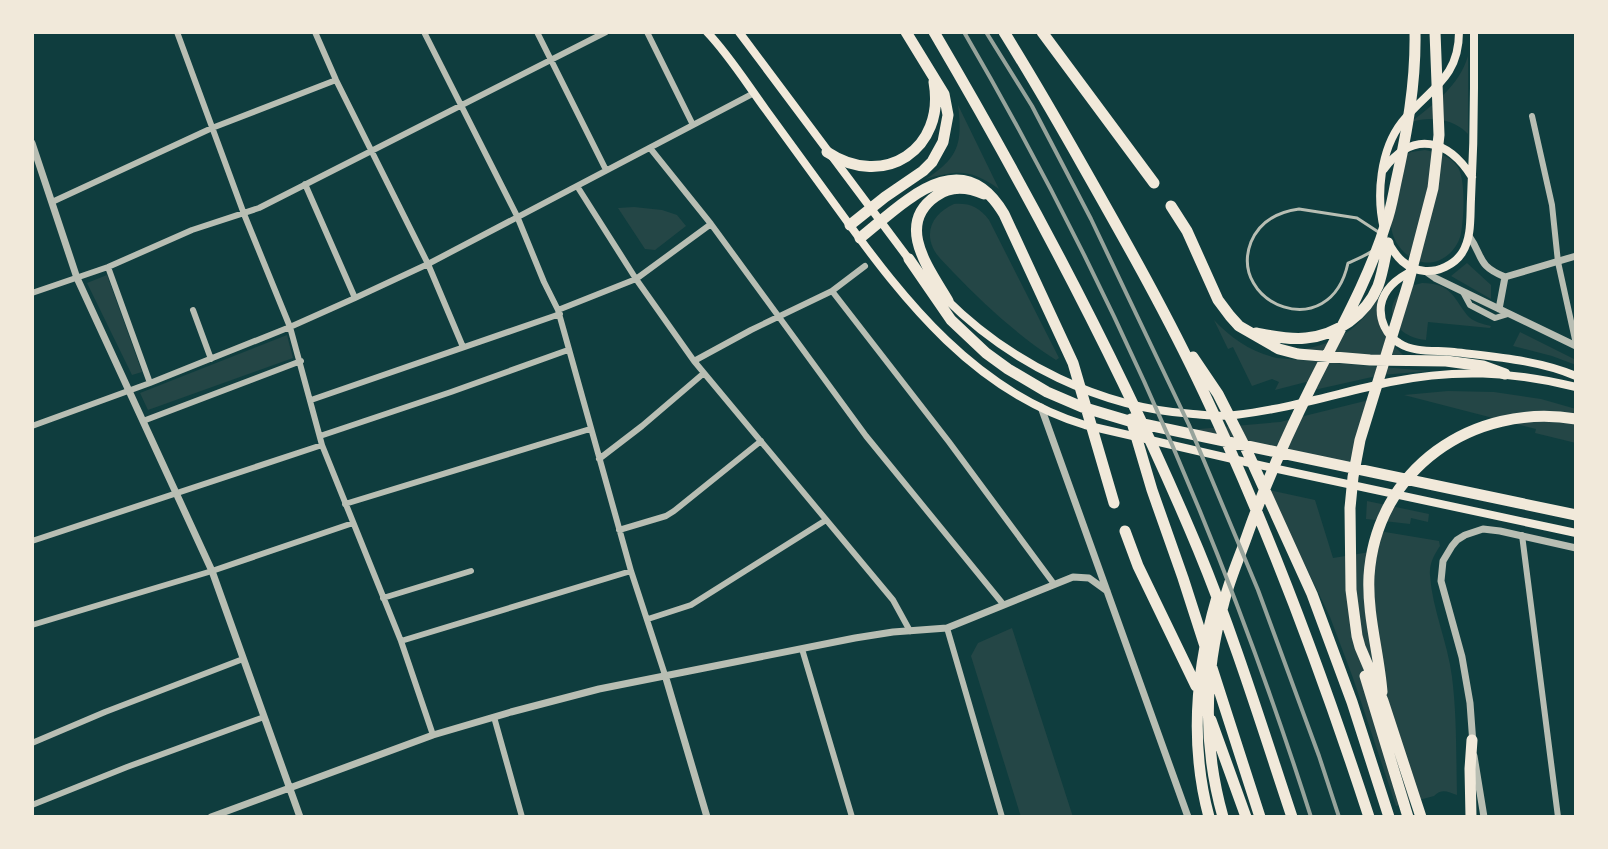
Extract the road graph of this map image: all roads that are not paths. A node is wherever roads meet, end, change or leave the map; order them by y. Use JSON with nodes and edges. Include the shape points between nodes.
{"nodes":[{"id":1,"x":177,"y":32,"type":"edge"},
{"id":2,"x":315,"y":32,"type":"edge"},
{"id":3,"x":424,"y":32,"type":"edge"},
{"id":4,"x":537,"y":32,"type":"edge"},
{"id":5,"x":606,"y":32,"type":"edge"},
{"id":6,"x":647,"y":32,"type":"edge"},
{"id":7,"x":707,"y":32,"type":"edge"},
{"id":8,"x":739,"y":32,"type":"edge"},
{"id":9,"x":906,"y":32,"type":"edge"},
{"id":10,"x":934,"y":32,"type":"edge"},
{"id":11,"x":1004,"y":32,"type":"edge"},
{"id":12,"x":1042,"y":32,"type":"edge"},
{"id":13,"x":1415,"y":32,"type":"edge"},
{"id":14,"x":1435,"y":32,"type":"edge"},
{"id":15,"x":1459,"y":32,"type":"edge"},
{"id":16,"x":1474,"y":32,"type":"edge"},
{"id":17,"x":551,"y":60,"type":"junction"},
{"id":18,"x":932,"y":74,"type":"junction"},
{"id":19,"x":336,"y":80,"type":"junction"},
{"id":20,"x":754,"y":93,"type":"junction"},
{"id":21,"x":462,"y":105,"type":"junction"},
{"id":22,"x":1532,"y":116,"type":"dead end"},
{"id":23,"x":693,"y":125,"type":"junction"},
{"id":24,"x":212,"y":128,"type":"junction"},
{"id":25,"x":32,"y":143,"type":"edge"},
{"id":26,"x":650,"y":148,"type":"junction"},
{"id":27,"x":371,"y":151,"type":"junction"},
{"id":28,"x":827,"y":152,"type":"junction"},
{"id":29,"x":606,"y":170,"type":"junction"},
{"id":30,"x":1381,"y":174,"type":"junction"},
{"id":31,"x":1472,"y":178,"type":"junction"},
{"id":32,"x":1154,"y":183,"type":"dead end"},
{"id":33,"x":305,"y":184,"type":"junction"},
{"id":34,"x":577,"y":186,"type":"junction"},
{"id":35,"x":995,"y":200,"type":"junction"},
{"id":36,"x":52,"y":202,"type":"junction"},
{"id":37,"x":1171,"y":206,"type":"dead end"},
{"id":38,"x":870,"y":208,"type":"junction"},
{"id":39,"x":244,"y":214,"type":"junction"},
{"id":40,"x":517,"y":216,"type":"junction"},
{"id":41,"x":880,"y":222,"type":"junction"},
{"id":42,"x":711,"y":224,"type":"junction"},
{"id":43,"x":850,"y":225,"type":"junction"},
{"id":44,"x":1469,"y":236,"type":"junction"},
{"id":45,"x":860,"y":238,"type":"junction"},
{"id":46,"x":1387,"y":240,"type":"junction"},
{"id":47,"x":1576,"y":256,"type":"edge"},
{"id":48,"x":909,"y":259,"type":"junction"},
{"id":49,"x":1558,"y":262,"type":"junction"},
{"id":50,"x":428,"y":264,"type":"junction"},
{"id":51,"x":865,"y":266,"type":"dead end"},
{"id":52,"x":108,"y":267,"type":"junction"},
{"id":53,"x":1421,"y":270,"type":"junction"},
{"id":54,"x":1505,"y":277,"type":"junction"},
{"id":55,"x":77,"y":278,"type":"junction"},
{"id":56,"x":636,"y":279,"type":"junction"},
{"id":57,"x":832,"y":291,"type":"junction"},
{"id":58,"x":1463,"y":292,"type":"junction"},
{"id":59,"x":32,"y":293,"type":"edge"},
{"id":60,"x":355,"y":298,"type":"junction"},
{"id":61,"x":948,"y":301,"type":"junction"},
{"id":62,"x":1499,"y":309,"type":"junction"},
{"id":63,"x":193,"y":310,"type":"dead end"},
{"id":64,"x":559,"y":312,"type":"junction"},
{"id":65,"x":1508,"y":314,"type":"junction"},
{"id":66,"x":779,"y":317,"type":"junction"},
{"id":67,"x":1170,"y":324,"type":"junction"},
{"id":68,"x":290,"y":327,"type":"junction"},
{"id":69,"x":1248,"y":332,"type":"junction"},
{"id":70,"x":1576,"y":345,"type":"edge"},
{"id":71,"x":463,"y":347,"type":"junction"},
{"id":72,"x":568,"y":350,"type":"junction"},
{"id":73,"x":211,"y":359,"type":"junction"},
{"id":74,"x":301,"y":361,"type":"junction"},
{"id":75,"x":694,"y":361,"type":"junction"},
{"id":76,"x":1114,"y":365,"type":"junction"},
{"id":77,"x":704,"y":373,"type":"junction"},
{"id":78,"x":1505,"y":374,"type":"junction"},
{"id":79,"x":1576,"y":376,"type":"edge"},
{"id":80,"x":150,"y":383,"type":"junction"},
{"id":81,"x":1576,"y":387,"type":"edge"},
{"id":82,"x":129,"y":391,"type":"junction"},
{"id":83,"x":311,"y":400,"type":"junction"},
{"id":84,"x":1041,"y":407,"type":"junction"},
{"id":85,"x":1576,"y":419,"type":"edge"},
{"id":86,"x":143,"y":421,"type":"junction"},
{"id":87,"x":32,"y":426,"type":"edge"},
{"id":88,"x":590,"y":429,"type":"junction"},
{"id":89,"x":320,"y":436,"type":"junction"},
{"id":90,"x":761,"y":441,"type":"junction"},
{"id":91,"x":322,"y":445,"type":"junction"},
{"id":92,"x":599,"y":459,"type":"junction"},
{"id":93,"x":176,"y":493,"type":"junction"},
{"id":94,"x":1114,"y":503,"type":"dead end"},
{"id":95,"x":345,"y":504,"type":"junction"},
{"id":96,"x":1576,"y":515,"type":"edge"},
{"id":97,"x":826,"y":520,"type":"junction"},
{"id":98,"x":353,"y":523,"type":"junction"},
{"id":99,"x":619,"y":530,"type":"junction"},
{"id":100,"x":1125,"y":531,"type":"dead end"},
{"id":101,"x":1576,"y":533,"type":"edge"},
{"id":102,"x":1522,"y":535,"type":"junction"},
{"id":103,"x":32,"y":541,"type":"edge"},
{"id":104,"x":1576,"y":548,"type":"edge"},
{"id":105,"x":212,"y":571,"type":"junction"},
{"id":106,"x":471,"y":571,"type":"dead end"},
{"id":107,"x":631,"y":571,"type":"junction"},
{"id":108,"x":1054,"y":584,"type":"junction"},
{"id":109,"x":1107,"y":591,"type":"junction"},
{"id":110,"x":383,"y":598,"type":"junction"},
{"id":111,"x":1003,"y":604,"type":"junction"},
{"id":112,"x":648,"y":619,"type":"junction"},
{"id":113,"x":32,"y":625,"type":"edge"},
{"id":114,"x":947,"y":628,"type":"junction"},
{"id":115,"x":910,"y":631,"type":"junction"},
{"id":116,"x":401,"y":641,"type":"junction"},
{"id":117,"x":802,"y":649,"type":"junction"},
{"id":118,"x":243,"y":659,"type":"junction"},
{"id":119,"x":665,"y":675,"type":"junction"},
{"id":120,"x":1373,"y":677,"type":"junction"},
{"id":121,"x":264,"y":717,"type":"junction"},
{"id":122,"x":494,"y":717,"type":"junction"},
{"id":123,"x":433,"y":735,"type":"junction"},
{"id":124,"x":1472,"y":740,"type":"junction"},
{"id":125,"x":32,"y":743,"type":"edge"},
{"id":126,"x":290,"y":788,"type":"junction"},
{"id":127,"x":1210,"y":793,"type":"junction"},
{"id":128,"x":32,"y":805,"type":"edge"},
{"id":129,"x":211,"y":817,"type":"edge"},
{"id":130,"x":300,"y":817,"type":"edge"},
{"id":131,"x":522,"y":817,"type":"edge"},
{"id":132,"x":707,"y":817,"type":"edge"},
{"id":133,"x":852,"y":817,"type":"edge"},
{"id":134,"x":1002,"y":817,"type":"edge"},
{"id":135,"x":1188,"y":817,"type":"edge"},
{"id":136,"x":1209,"y":817,"type":"edge"},
{"id":137,"x":1223,"y":817,"type":"edge"},
{"id":138,"x":1246,"y":817,"type":"edge"},
{"id":139,"x":1260,"y":817,"type":"edge"},
{"id":140,"x":1292,"y":817,"type":"edge"},
{"id":141,"x":1369,"y":817,"type":"edge"},
{"id":142,"x":1389,"y":817,"type":"edge"},
{"id":143,"x":1408,"y":817,"type":"edge"},
{"id":144,"x":1421,"y":817,"type":"edge"},
{"id":145,"x":1471,"y":817,"type":"edge"},
{"id":146,"x":1484,"y":817,"type":"edge"},
{"id":147,"x":1558,"y":817,"type":"edge"}],
"edges":[{"from":1,"to":24,"type":"street"},
{"from":2,"to":19,"type":"street"},
{"from":3,"to":21,"type":"street"},
{"from":4,"to":17,"type":"street"},
{"from":5,"to":17,"type":"street"},
{"from":6,"to":23,"type":"street"},
{"from":7,"to":20,"type":"main road"},
{"from":8,"to":28,"type":"main road"},
{"from":9,"to":18,"type":"highway"},
{"from":10,"to":76,"type":"highway","via":[[1053,243]]},
{"from":11,"to":67,"type":"highway"},
{"from":12,"to":32,"type":"highway"},
{"from":13,"to":127,"type":"highway","via":[[1408,129],[1387,223],[1260,501],[1224,599],[1210,675]]},
{"from":14,"to":120,"type":"highway","via":[[1439,135],[1433,188],[1360,440],[1350,508],[1354,621]]},
{"from":15,"to":30,"type":"main road","via":[[1451,69],[1403,121]]},
{"from":16,"to":31,"type":"main road"},
{"from":17,"to":21,"type":"street"},
{"from":17,"to":29,"type":"street"},
{"from":18,"to":28,"type":"highway","via":[[936,94],[931,122],[909,156],[869,167]]},
{"from":18,"to":38,"type":"highway","via":[[947,105],[943,142],[923,171]]},
{"from":19,"to":24,"type":"street"},
{"from":19,"to":27,"type":"street"},
{"from":20,"to":23,"type":"street"},
{"from":20,"to":43,"type":"main road"},
{"from":21,"to":27,"type":"street"},
{"from":21,"to":40,"type":"street"},
{"from":22,"to":49,"type":"street","via":[[1552,205]]},
{"from":23,"to":26,"type":"street"},
{"from":24,"to":36,"type":"street"},
{"from":24,"to":39,"type":"street"},
{"from":25,"to":36,"type":"street"},
{"from":26,"to":29,"type":"street"},
{"from":26,"to":42,"type":"street"},
{"from":27,"to":33,"type":"street"},
{"from":27,"to":50,"type":"street"},
{"from":28,"to":38,"type":"main road"},
{"from":29,"to":34,"type":"street"},
{"from":30,"to":31,"type":"main road","via":[[1397,154],[1419,144],[1454,154]]},
{"from":30,"to":46,"type":"main road"},
{"from":31,"to":44,"type":"main road"},
{"from":33,"to":39,"type":"street"},
{"from":33,"to":60,"type":"street"},
{"from":34,"to":40,"type":"street"},
{"from":34,"to":56,"type":"street"},
{"from":35,"to":41,"type":"highway","via":[[975,183],[947,180]]},
{"from":35,"to":61,"type":"highway","via":[[976,191],[952,189],[928,202],[916,221],[921,252]]},
{"from":35,"to":94,"type":"highway","via":[[1073,363]]},
{"from":36,"to":55,"type":"street"},
{"from":37,"to":69,"type":"highway","via":[[1218,300]]},
{"from":38,"to":41,"type":"main road"},
{"from":38,"to":43,"type":"highway"},
{"from":39,"to":52,"type":"street"},
{"from":39,"to":68,"type":"street"},
{"from":40,"to":50,"type":"street"},
{"from":40,"to":64,"type":"street"},
{"from":41,"to":45,"type":"highway"},
{"from":41,"to":48,"type":"main road"},
{"from":42,"to":56,"type":"street"},
{"from":42,"to":66,"type":"street"},
{"from":43,"to":45,"type":"main road"},
{"from":44,"to":53,"type":"main road","via":[[1451,264]]},
{"from":44,"to":54,"type":"street","via":[[1482,261]]},
{"from":45,"to":84,"type":"main road","via":[[938,333],[984,372]]},
{"from":46,"to":46,"type":"lane","via":[[1348,263],[1337,292],[1309,309],[1277,305],[1252,282],[1247,262],[1255,233],[1266,220],[1299,209],[1357,218]]},
{"from":46,"to":53,"type":"main road","via":[[1399,259]]},
{"from":46,"to":69,"type":"highway","via":[[1381,277],[1358,316],[1317,337]]},
{"from":47,"to":49,"type":"street"},
{"from":48,"to":61,"type":"main road"},
{"from":48,"to":96,"type":"highway","via":[[964,333],[997,361],[1082,407]]},
{"from":49,"to":54,"type":"street"},
{"from":49,"to":70,"type":"street"},
{"from":50,"to":60,"type":"street"},
{"from":50,"to":71,"type":"street"},
{"from":51,"to":57,"type":"street"},
{"from":52,"to":55,"type":"street"},
{"from":52,"to":80,"type":"street"},
{"from":53,"to":58,"type":"street"},
{"from":53,"to":79,"type":"main road","via":[[1391,285],[1381,305],[1385,327],[1399,343],[1519,360]]},
{"from":54,"to":62,"type":"street"},
{"from":55,"to":59,"type":"street"},
{"from":55,"to":82,"type":"street"},
{"from":56,"to":64,"type":"street"},
{"from":56,"to":75,"type":"street"},
{"from":57,"to":66,"type":"street"},
{"from":57,"to":108,"type":"street"},
{"from":58,"to":62,"type":"street"},
{"from":58,"to":65,"type":"street","via":[[1470,305],[1495,318]]},
{"from":60,"to":68,"type":"street"},
{"from":61,"to":78,"type":"main road","via":[[1003,346],[1043,370],[1133,405],[1183,414],[1232,416],[1391,382]]},
{"from":62,"to":65,"type":"street"},
{"from":63,"to":73,"type":"street"},
{"from":64,"to":71,"type":"street"},
{"from":64,"to":72,"type":"street"},
{"from":65,"to":70,"type":"street"},
{"from":66,"to":75,"type":"street"},
{"from":66,"to":111,"type":"street","via":[[888,464]]},
{"from":67,"to":141,"type":"highway","via":[[1293,602]]},
{"from":67,"to":142,"type":"highway","via":[[1218,394],[1312,594]]},
{"from":68,"to":73,"type":"street"},
{"from":68,"to":74,"type":"street"},
{"from":69,"to":78,"type":"highway","via":[[1298,354],[1446,361]]},
{"from":71,"to":83,"type":"street"},
{"from":72,"to":88,"type":"street"},
{"from":72,"to":89,"type":"street"},
{"from":73,"to":80,"type":"street"},
{"from":74,"to":83,"type":"street"},
{"from":74,"to":86,"type":"street"},
{"from":75,"to":77,"type":"street"},
{"from":76,"to":139,"type":"highway"},
{"from":76,"to":140,"type":"highway","via":[[1210,581]]},
{"from":77,"to":90,"type":"street"},
{"from":77,"to":92,"type":"street"},
{"from":78,"to":81,"type":"main road"},
{"from":80,"to":82,"type":"street"},
{"from":82,"to":86,"type":"street"},
{"from":82,"to":87,"type":"street"},
{"from":83,"to":89,"type":"street"},
{"from":84,"to":101,"type":"main road","via":[[1066,419],[1259,465]]},
{"from":84,"to":109,"type":"street"},
{"from":85,"to":120,"type":"highway","via":[[1527,416],[1490,424],[1451,442],[1411,472],[1386,508],[1370,564]]},
{"from":86,"to":93,"type":"street"},
{"from":88,"to":92,"type":"street"},
{"from":88,"to":95,"type":"street"},
{"from":89,"to":91,"type":"street"},
{"from":90,"to":97,"type":"street"},
{"from":90,"to":99,"type":"street","via":[[674,511]]},
{"from":91,"to":93,"type":"street"},
{"from":91,"to":95,"type":"street"},
{"from":92,"to":99,"type":"street"},
{"from":93,"to":103,"type":"street"},
{"from":93,"to":105,"type":"street"},
{"from":95,"to":98,"type":"street"},
{"from":97,"to":112,"type":"street","via":[[691,605]]},
{"from":97,"to":115,"type":"street","via":[[893,600]]},
{"from":98,"to":105,"type":"street"},
{"from":98,"to":110,"type":"street"},
{"from":99,"to":107,"type":"street"},
{"from":100,"to":138,"type":"highway","via":[[1217,734]]},
{"from":102,"to":104,"type":"street"},
{"from":102,"to":124,"type":"street","via":[[1474,531],[1452,546],[1443,561],[1441,581],[1462,657]]},
{"from":102,"to":147,"type":"street"},
{"from":105,"to":113,"type":"street"},
{"from":105,"to":118,"type":"street"},
{"from":106,"to":110,"type":"street"},
{"from":107,"to":112,"type":"street"},
{"from":107,"to":116,"type":"street"},
{"from":108,"to":109,"type":"street","via":[[1078,576]]},
{"from":108,"to":111,"type":"street"},
{"from":109,"to":135,"type":"street"},
{"from":110,"to":116,"type":"street"},
{"from":111,"to":114,"type":"street"},
{"from":112,"to":119,"type":"street"},
{"from":114,"to":115,"type":"street"},
{"from":114,"to":134,"type":"street"},
{"from":115,"to":117,"type":"street"},
{"from":116,"to":123,"type":"street"},
{"from":117,"to":119,"type":"street"},
{"from":117,"to":133,"type":"street"},
{"from":118,"to":121,"type":"street"},
{"from":118,"to":125,"type":"street"},
{"from":119,"to":122,"type":"street"},
{"from":119,"to":132,"type":"street"},
{"from":120,"to":143,"type":"highway"},
{"from":120,"to":144,"type":"highway"},
{"from":121,"to":126,"type":"street"},
{"from":121,"to":128,"type":"street"},
{"from":122,"to":123,"type":"street"},
{"from":122,"to":131,"type":"street"},
{"from":123,"to":126,"type":"street"},
{"from":124,"to":145,"type":"highway"},
{"from":124,"to":146,"type":"street"},
{"from":126,"to":129,"type":"street"},
{"from":126,"to":130,"type":"street"},
{"from":127,"to":136,"type":"highway"},
{"from":127,"to":137,"type":"highway"}]}
